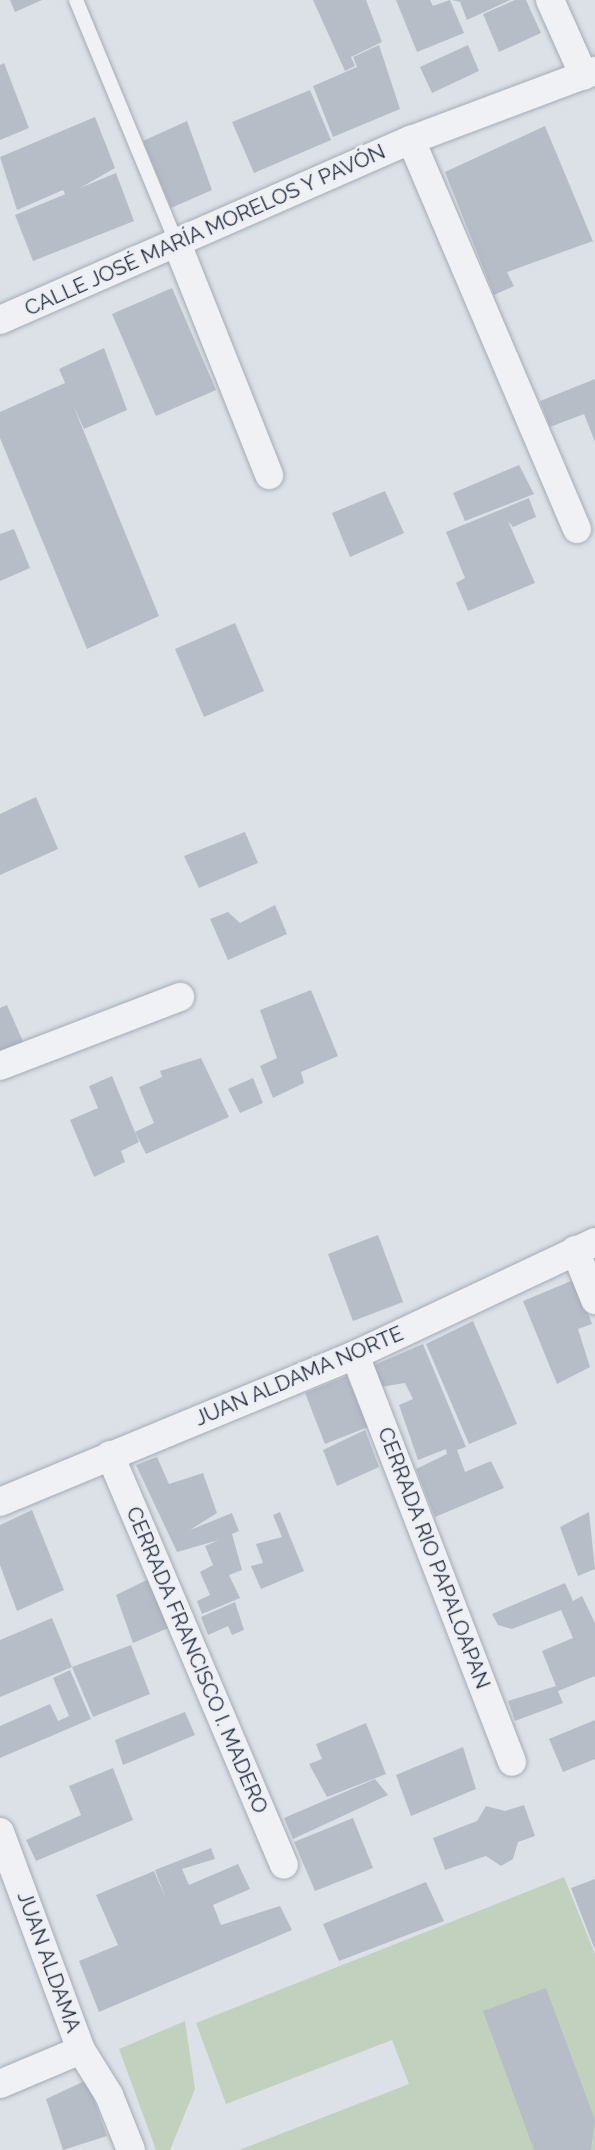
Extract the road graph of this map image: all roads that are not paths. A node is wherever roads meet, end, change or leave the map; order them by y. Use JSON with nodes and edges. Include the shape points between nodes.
{"nodes":[{"id":1,"x":76,"y":0,"type":"edge"},
{"id":2,"x":550,"y":0,"type":"edge"},
{"id":3,"x":590,"y":74,"type":"edge"},
{"id":4,"x":411,"y":140,"type":"junction"},
{"id":5,"x":176,"y":241,"type":"junction"},
{"id":6,"x":0,"y":320,"type":"edge"},
{"id":7,"x":269,"y":475,"type":"dead end"},
{"id":8,"x":577,"y":529,"type":"dead end"},
{"id":9,"x":180,"y":997,"type":"dead end"},
{"id":10,"x":0,"y":1066,"type":"edge"},
{"id":11,"x":585,"y":1246,"type":"edge"},
{"id":12,"x":595,"y":1300,"type":"edge"},
{"id":13,"x":355,"y":1355,"type":"junction"},
{"id":14,"x":110,"y":1455,"type":"junction"},
{"id":15,"x":0,"y":1502,"type":"edge"},
{"id":16,"x":512,"y":1762,"type":"dead end"},
{"id":17,"x":0,"y":1832,"type":"edge"},
{"id":18,"x":284,"y":1865,"type":"dead end"},
{"id":19,"x":81,"y":2050,"type":"junction"},
{"id":20,"x":0,"y":2084,"type":"edge"},
{"id":21,"x":131,"y":2150,"type":"edge"}],
"edges":[{"from":1,"to":5,"type":"lane"},
{"from":2,"to":3,"type":"street"},
{"from":3,"to":4,"type":"street","name":"CALLE JOSÉ MARÍA MORELOS Y PAVÓN"},
{"from":4,"to":5,"type":"street","name":"CALLE JOSÉ MARÍA MORELOS Y PAVÓN"},
{"from":4,"to":8,"type":"street"},
{"from":5,"to":6,"type":"street","name":"CALLE JOSÉ MARÍA MORELOS Y PAVÓN"},
{"from":5,"to":7,"type":"street"},
{"from":9,"to":10,"type":"street"},
{"from":11,"to":12,"type":"street"},
{"from":11,"to":13,"type":"street","name":"JUAN ALDAMA NORTE"},
{"from":13,"to":14,"type":"street","name":"JUAN ALDAMA NORTE"},
{"from":13,"to":16,"type":"street","name":"CERRADA RIO PAPALOAPAN"},
{"from":14,"to":15,"type":"street","name":"JUAN ALDAMA NORTE"},
{"from":14,"to":18,"type":"street","name":"CERRADA FRANCISCO I. MADERO"},
{"from":17,"to":19,"type":"street","name":"JUAN ALDAMA"},
{"from":19,"to":20,"type":"street","name":"JUAN ALDAMA"},
{"from":19,"to":21,"type":"street","via":[[109,2095]]}]}
